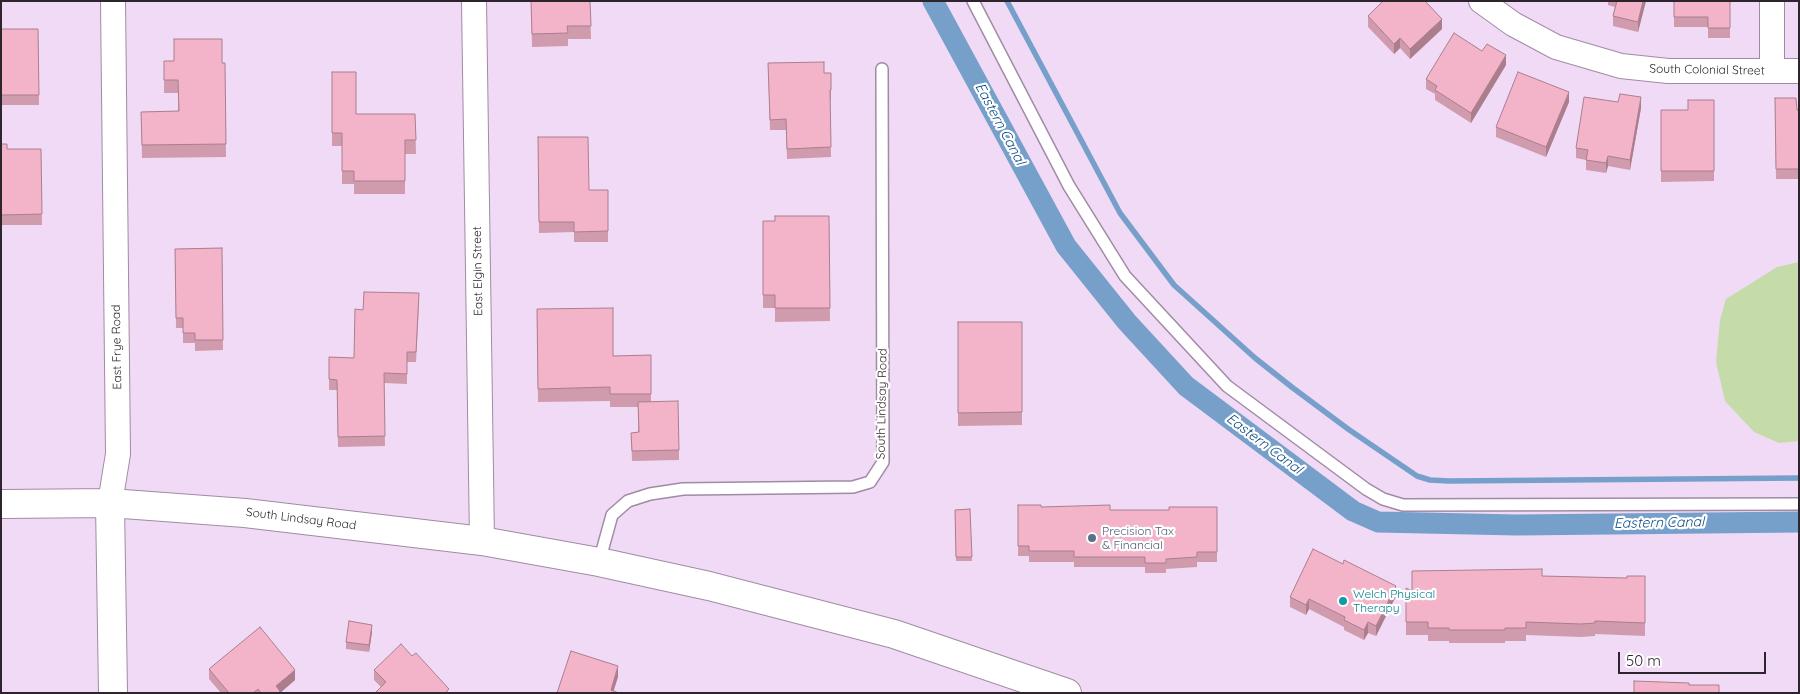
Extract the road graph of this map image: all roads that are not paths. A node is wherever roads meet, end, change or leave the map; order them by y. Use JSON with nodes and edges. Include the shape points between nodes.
{"nodes":[{"id":1,"x":113,"y":1,"type":"edge"},
{"id":2,"x":474,"y":1,"type":"edge"},
{"id":3,"x":973,"y":1,"type":"edge"},
{"id":4,"x":1481,"y":1,"type":"edge"},
{"id":5,"x":1772,"y":1,"type":"edge"},
{"id":6,"x":882,"y":69,"type":"dead end"},
{"id":7,"x":1772,"y":71,"type":"junction"},
{"id":8,"x":1799,"y":71,"type":"edge"},
{"id":9,"x":110,"y":503,"type":"junction"},
{"id":10,"x":1,"y":504,"type":"edge"},
{"id":11,"x":1799,"y":504,"type":"edge"},
{"id":12,"x":482,"y":541,"type":"junction"},
{"id":13,"x":598,"y":562,"type":"junction"},
{"id":14,"x":113,"y":693,"type":"edge"},
{"id":15,"x":1067,"y":693,"type":"edge"}],
"edges":[{"from":1,"to":9,"type":"street","name":"East Frye Road","via":[[118,454]]},
{"from":2,"to":12,"type":"street","name":"East Elgin Street"},
{"from":3,"to":11,"type":"lane","via":[[1069,186],[1125,276],[1227,386],[1366,490],[1403,505]]},
{"from":4,"to":7,"type":"street","name":"South Colonial Street","via":[[1513,24],[1556,47],[1621,66],[1668,71]]},
{"from":5,"to":7,"type":"street"},
{"from":6,"to":13,"type":"lane","name":"South Lindsay Road","via":[[883,462],[870,482],[853,487],[683,490],[650,494],[628,501],[612,514]]},
{"from":7,"to":8,"type":"street","name":"South Colonial Street"},
{"from":9,"to":10,"type":"main road","name":"South Lindsay Road"},
{"from":9,"to":12,"type":"main road","name":"South Lindsay Road","via":[[246,513]]},
{"from":9,"to":14,"type":"main road","name":"East Frye Road"},
{"from":12,"to":13,"type":"main road","name":"South Lindsay Road"},
{"from":13,"to":15,"type":"main road","name":"South Lindsay Road","via":[[709,586],[894,634]]}]}
